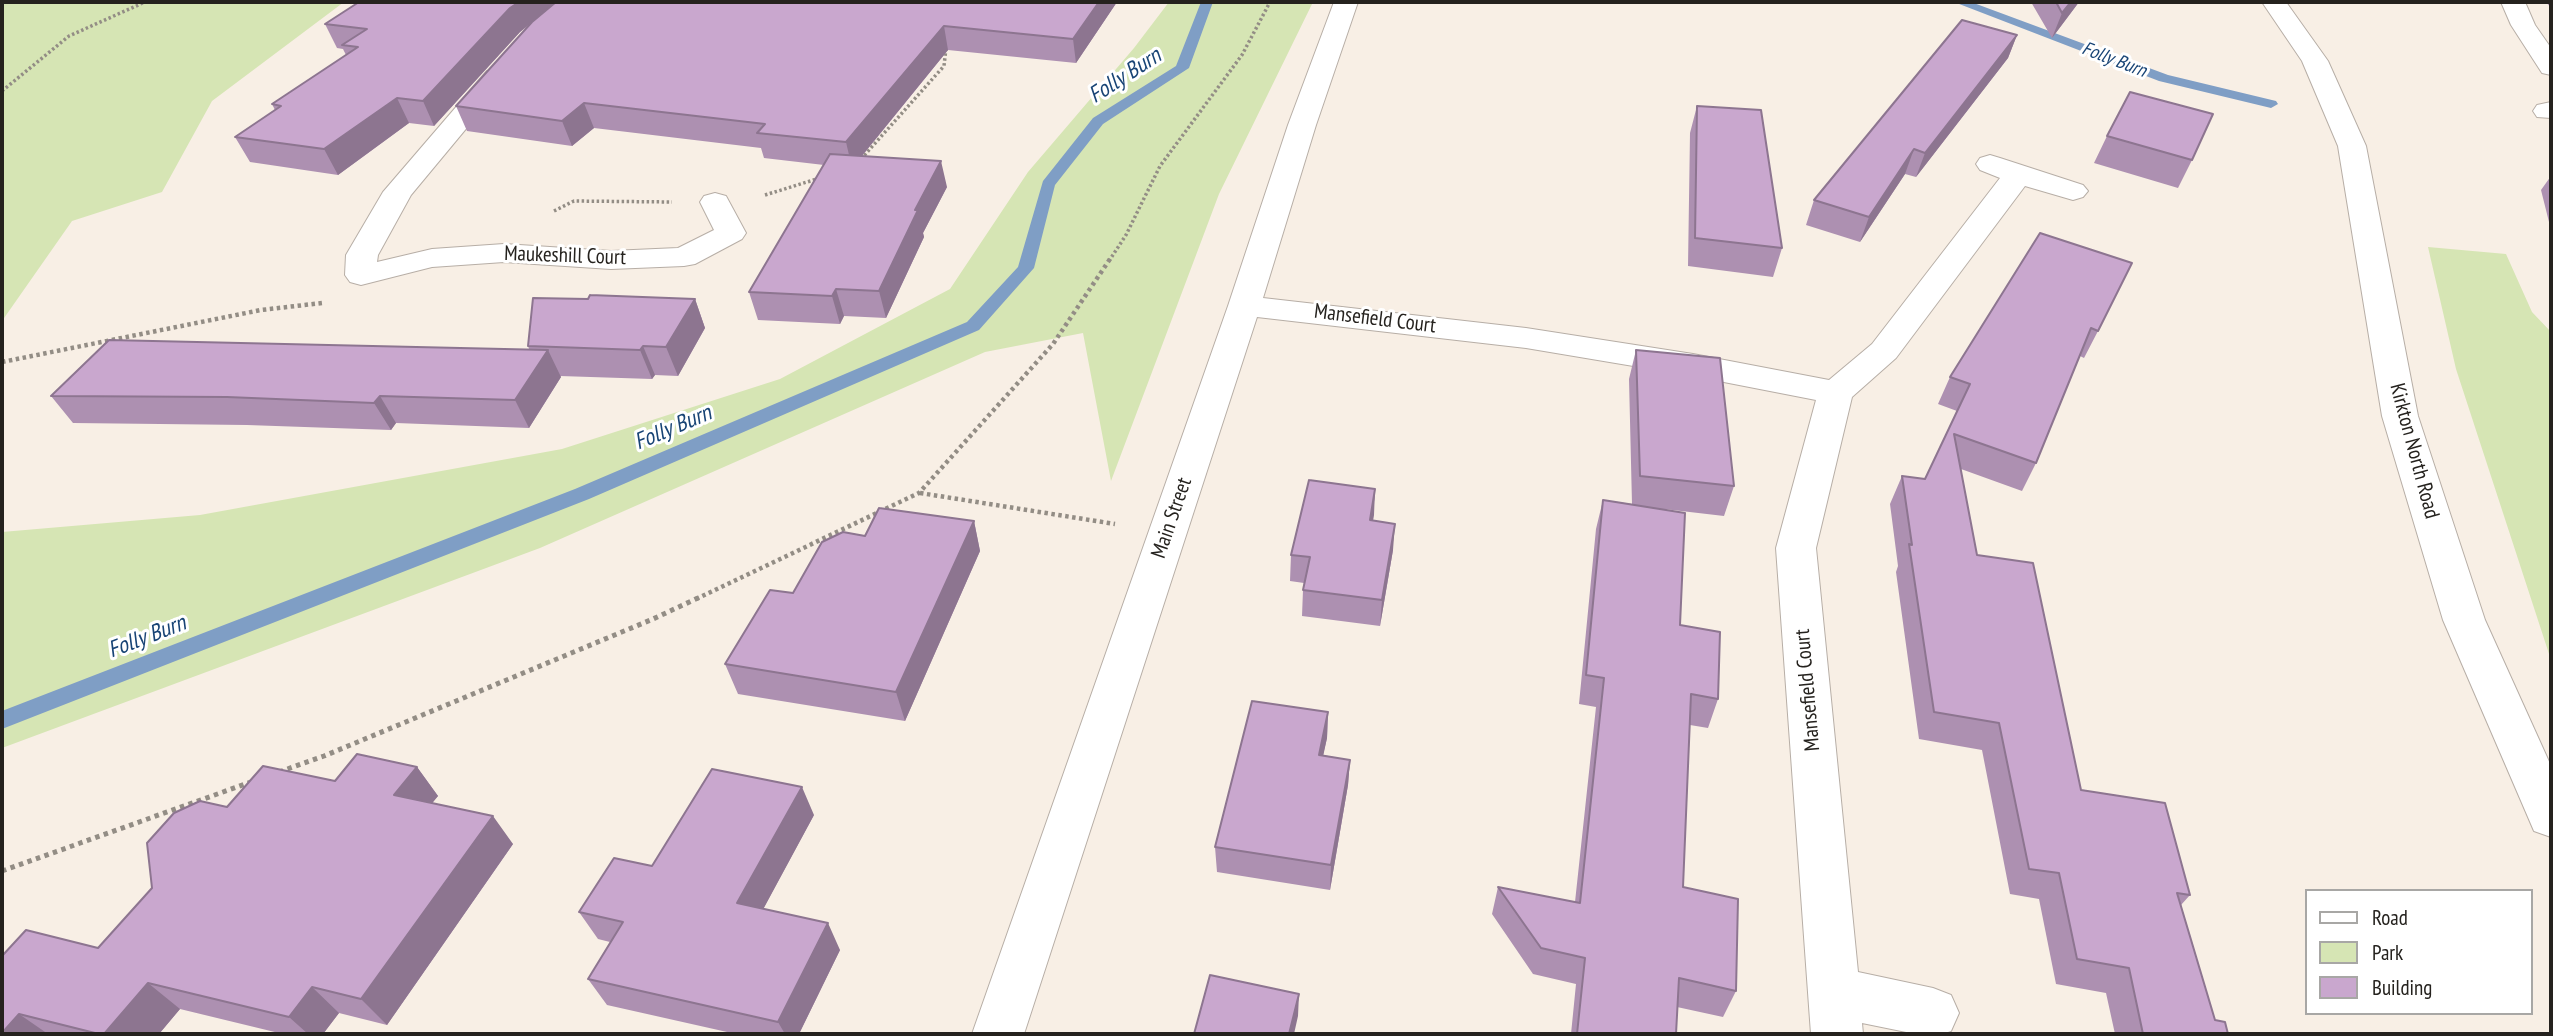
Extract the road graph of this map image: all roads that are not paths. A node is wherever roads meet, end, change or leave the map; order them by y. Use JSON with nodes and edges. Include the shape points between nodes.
{"nodes":[{"id":1,"x":1346,"y":2,"type":"edge"},
{"id":2,"x":2274,"y":2,"type":"edge"},
{"id":3,"x":2513,"y":2,"type":"edge"},
{"id":4,"x":515,"y":57,"type":"edge"},
{"id":5,"x":2551,"y":67,"type":"edge"},
{"id":6,"x":2073,"y":191,"type":"dead end"},
{"id":7,"x":715,"y":202,"type":"road end"},
{"id":8,"x":1244,"y":306,"type":"junction"},
{"id":9,"x":1836,"y":393,"type":"junction"},
{"id":10,"x":2551,"y":817,"type":"edge"},
{"id":11,"x":1835,"y":1013,"type":"edge"},
{"id":12,"x":1933,"y":1013,"type":"dead end"},
{"id":13,"x":998,"y":1034,"type":"edge"}],
"edges":[{"from":1,"to":8,"type":"street","name":"Main Street"},
{"from":2,"to":10,"type":"street","name":"Kirkton North Road","via":[[2315,61],[2352,146],[2400,416],[2464,620]]},
{"from":3,"to":5,"type":"street","via":[[2522,25]]},
{"from":4,"to":7,"type":"street","name":"Maukeshill Court","via":[[398,192],[362,255],[352,288],[432,258],[504,253],[611,260],[684,257],[730,233]]},
{"from":6,"to":9,"type":"street","via":[[2004,169],[1884,351]]},
{"from":8,"to":9,"type":"street","name":"Mansefield Court","via":[[1526,338]]},
{"from":8,"to":13,"type":"street","name":"Main Street"},
{"from":9,"to":11,"type":"street","name":"Mansefield Court","via":[[1796,548]]},
{"from":11,"to":12,"type":"street","name":"Mansefield Court"}]}
